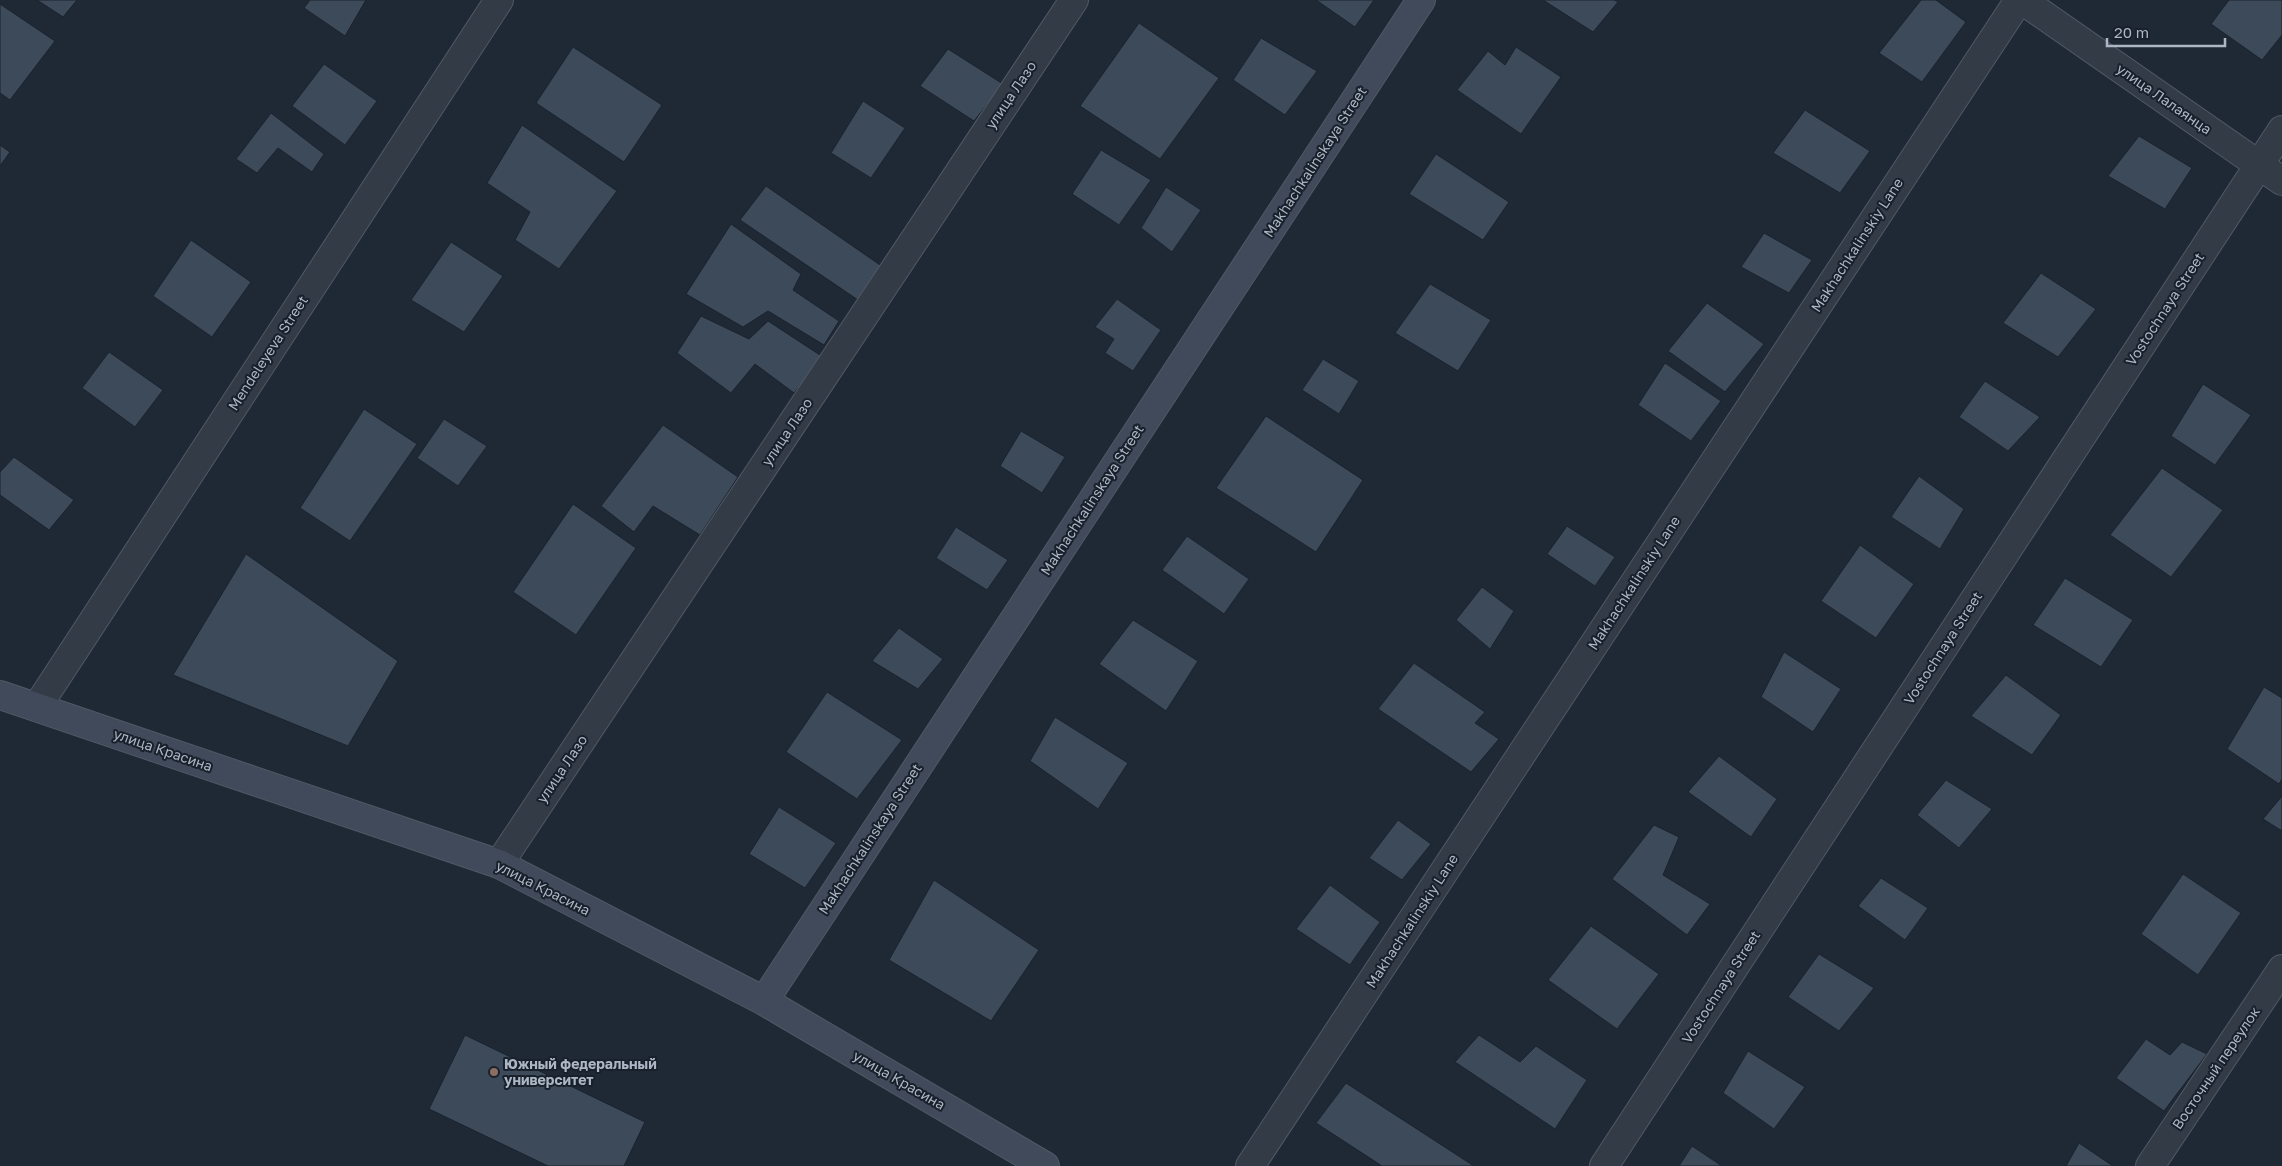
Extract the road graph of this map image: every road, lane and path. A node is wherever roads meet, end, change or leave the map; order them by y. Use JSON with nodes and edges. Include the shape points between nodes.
{"nodes":[{"id":1,"x":499,"y":0,"type":"edge"},
{"id":2,"x":1074,"y":0,"type":"edge"},
{"id":3,"x":1421,"y":0,"type":"edge"},
{"id":4,"x":2020,"y":0,"type":"edge"},
{"id":5,"x":2282,"y":130,"type":"edge"},
{"id":6,"x":2259,"y":165,"type":"junction"},
{"id":7,"x":2282,"y":181,"type":"edge"},
{"id":8,"x":1,"y":698,"type":"edge"},
{"id":9,"x":37,"y":707,"type":"junction"},
{"id":10,"x":499,"y":864,"type":"junction"},
{"id":11,"x":2282,"y":970,"type":"edge"},
{"id":12,"x":764,"y":1001,"type":"junction"},
{"id":13,"x":1045,"y":1166,"type":"edge"},
{"id":14,"x":1250,"y":1166,"type":"edge"},
{"id":15,"x":1604,"y":1166,"type":"edge"},
{"id":16,"x":2150,"y":1166,"type":"edge"}],
"edges":[{"from":1,"to":9,"type":"street","name":"Mendeleyeva Street"},
{"from":2,"to":10,"type":"street","name":"улица Лазо"},
{"from":3,"to":12,"type":"street","name":"Makhachkalinskaya Street"},
{"from":4,"to":6,"type":"street","name":"улица Лалаянца"},
{"from":4,"to":14,"type":"street","name":"Makhachkalinskiy Lane"},
{"from":5,"to":6,"type":"street","name":"Vostochnaya Street"},
{"from":6,"to":7,"type":"street","name":"улица Лалаянца"},
{"from":6,"to":15,"type":"street","name":"Vostochnaya Street"},
{"from":8,"to":9,"type":"street","name":"улица Красина"},
{"from":9,"to":10,"type":"street","name":"улица Красина"},
{"from":10,"to":12,"type":"street","name":"улица Красина"},
{"from":11,"to":16,"type":"street","name":"Восточный переулок"},
{"from":12,"to":13,"type":"street","name":"улица Красина"}]}
